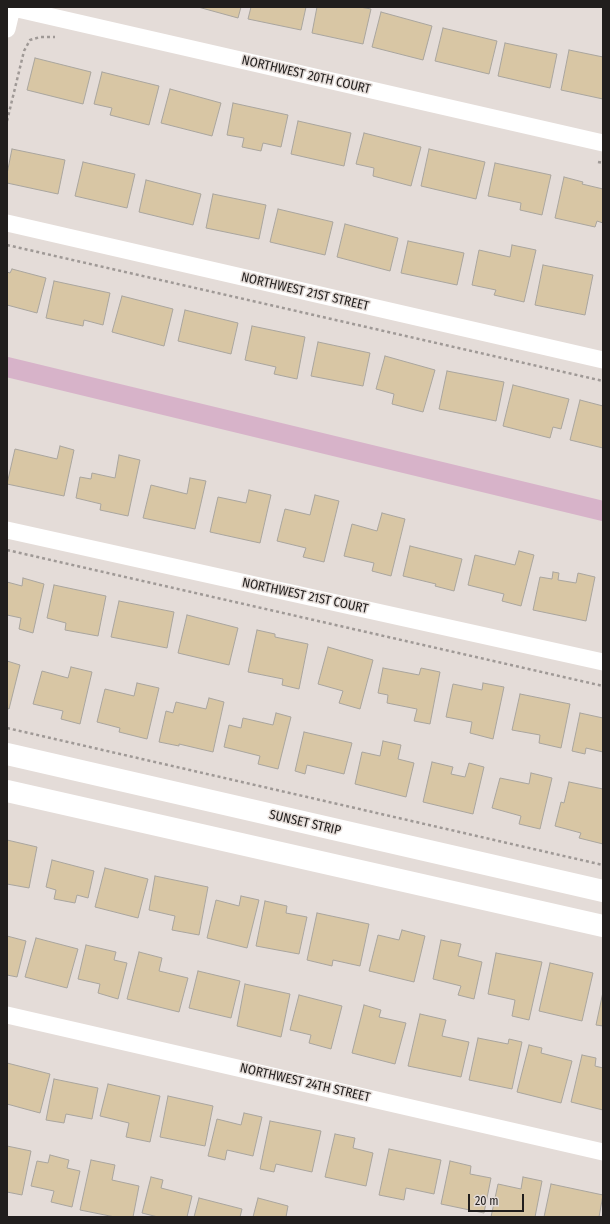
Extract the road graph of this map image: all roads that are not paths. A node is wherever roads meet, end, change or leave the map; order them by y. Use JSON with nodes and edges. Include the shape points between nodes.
{"nodes":[{"id":1,"x":10,"y":7,"type":"edge"},
{"id":2,"x":7,"y":29,"type":"edge"},
{"id":3,"x":603,"y":143,"type":"edge"},
{"id":4,"x":7,"y":224,"type":"edge"},
{"id":5,"x":603,"y":360,"type":"edge"},
{"id":6,"x":7,"y":530,"type":"edge"},
{"id":7,"x":603,"y":662,"type":"edge"},
{"id":8,"x":7,"y":754,"type":"edge"},
{"id":9,"x":7,"y":791,"type":"edge"},
{"id":10,"x":603,"y":891,"type":"edge"},
{"id":11,"x":603,"y":926,"type":"edge"},
{"id":12,"x":7,"y":1015,"type":"edge"},
{"id":13,"x":603,"y":1152,"type":"edge"}],
"edges":[{"from":1,"to":2,"type":"street"},
{"from":1,"to":3,"type":"street","name":"NORTHWEST 20TH COURT"},
{"from":4,"to":5,"type":"street","name":"NORTHWEST 21ST STREET"},
{"from":6,"to":7,"type":"street","name":"NORTHWEST 21ST COURT"},
{"from":8,"to":10,"type":"street","name":"SUNSET STRIP"},
{"from":9,"to":11,"type":"street"},
{"from":12,"to":13,"type":"street","name":"NORTHWEST 24TH STREET"}]}
